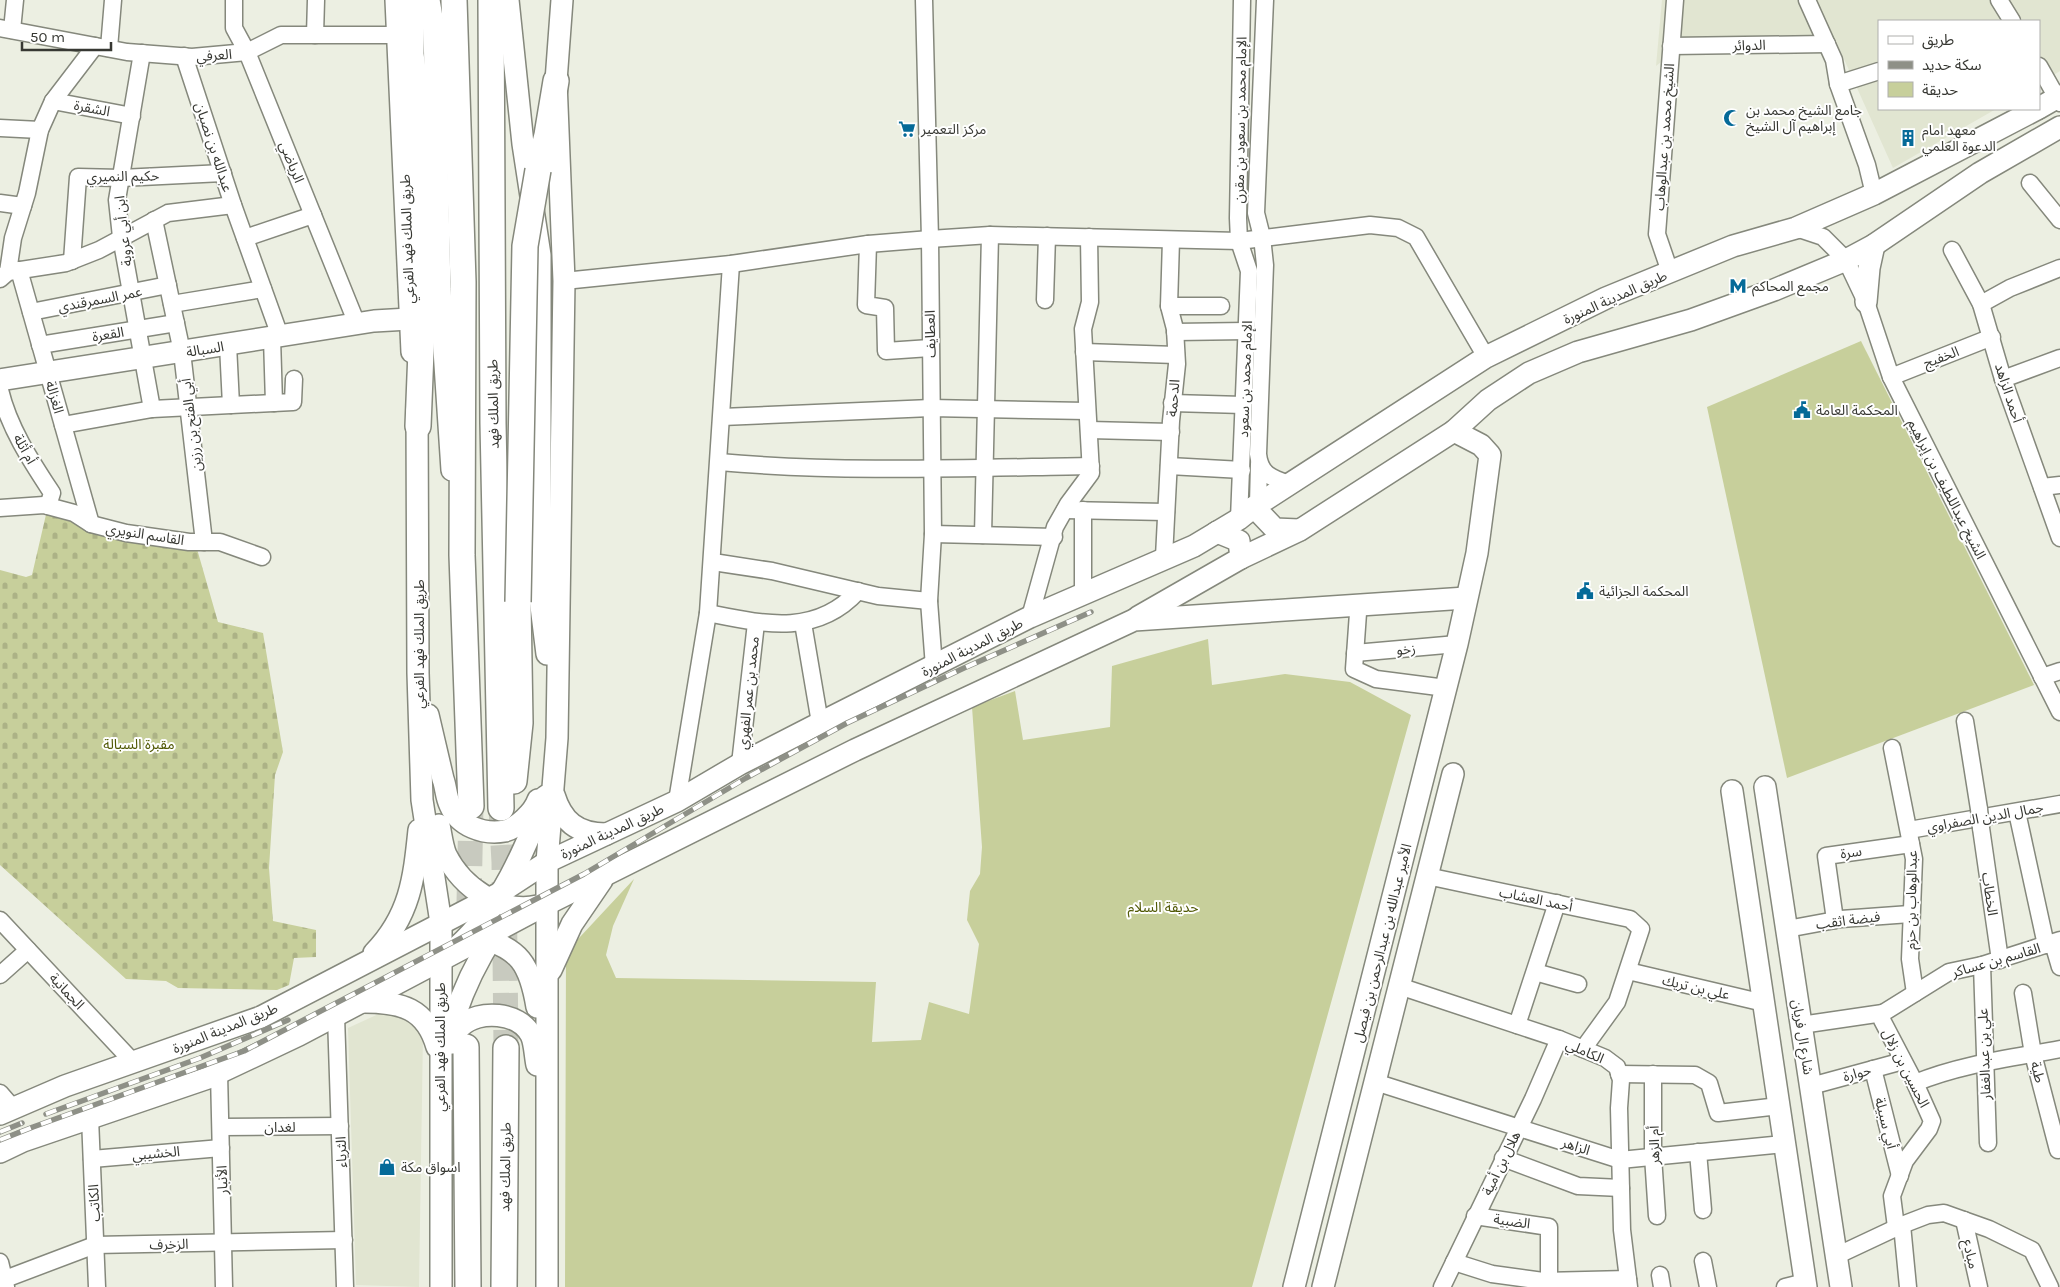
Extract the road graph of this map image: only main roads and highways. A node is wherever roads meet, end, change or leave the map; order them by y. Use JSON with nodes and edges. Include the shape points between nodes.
{"nodes":[{"id":1,"x":396,"y":0,"type":"edge"},
{"id":2,"x":412,"y":0,"type":"edge"},
{"id":3,"x":429,"y":0,"type":"edge"},
{"id":4,"x":454,"y":0,"type":"edge"},
{"id":5,"x":491,"y":0,"type":"edge"},
{"id":6,"x":508,"y":0,"type":"edge"},
{"id":7,"x":562,"y":0,"type":"edge"},
{"id":8,"x":556,"y":82,"type":"junction"},
{"id":9,"x":2037,"y":110,"type":"edge"},
{"id":10,"x":2060,"y":127,"type":"edge"},
{"id":11,"x":1874,"y":245,"type":"junction"},
{"id":12,"x":1866,"y":302,"type":"road end"},
{"id":13,"x":409,"y":319,"type":"junction"},
{"id":14,"x":0,"y":380,"type":"edge"},
{"id":15,"x":418,"y":426,"type":"junction"},
{"id":16,"x":1454,"y":431,"type":"junction"},
{"id":17,"x":1250,"y":510,"type":"junction"},
{"id":18,"x":1300,"y":530,"type":"junction"},
{"id":19,"x":1217,"y":532,"type":"junction"},
{"id":20,"x":462,"y":555,"type":"junction"},
{"id":21,"x":1242,"y":558,"type":"junction"},
{"id":22,"x":1466,"y":598,"type":"junction"},
{"id":23,"x":1134,"y":620,"type":"junction"},
{"id":24,"x":418,"y":674,"type":"junction"},
{"id":25,"x":557,"y":738,"type":"junction"},
{"id":26,"x":1453,"y":774,"type":"dead end"},
{"id":27,"x":1765,"y":787,"type":"dead end"},
{"id":28,"x":553,"y":791,"type":"junction"},
{"id":29,"x":1732,"y":791,"type":"dead end"},
{"id":30,"x":422,"y":800,"type":"junction"},
{"id":31,"x":471,"y":806,"type":"tunnel mouth"},
{"id":32,"x":606,"y":834,"type":"junction"},
{"id":33,"x":547,"y":862,"type":"junction"},
{"id":34,"x":606,"y":874,"type":"junction"},
{"id":35,"x":499,"y":900,"type":"junction"},
{"id":36,"x":548,"y":904,"type":"junction"},
{"id":37,"x":441,"y":923,"type":"junction"},
{"id":38,"x":485,"y":937,"type":"junction"},
{"id":39,"x":440,"y":962,"type":"junction"},
{"id":40,"x":361,"y":966,"type":"junction"},
{"id":41,"x":547,"y":982,"type":"junction"},
{"id":42,"x":364,"y":1002,"type":"junction"},
{"id":43,"x":466,"y":1047,"type":"dead end"},
{"id":44,"x":506,"y":1048,"type":"tunnel mouth"},
{"id":45,"x":439,"y":1056,"type":"junction"},
{"id":46,"x":440,"y":1102,"type":"junction"},
{"id":47,"x":546,"y":1102,"type":"junction"},
{"id":48,"x":4,"y":1105,"type":"edge"},
{"id":49,"x":0,"y":1152,"type":"edge"},
{"id":50,"x":1798,"y":1285,"type":"edge"},
{"id":51,"x":441,"y":1287,"type":"edge"},
{"id":52,"x":468,"y":1287,"type":"edge"},
{"id":53,"x":504,"y":1287,"type":"edge"},
{"id":54,"x":547,"y":1287,"type":"edge"},
{"id":55,"x":1294,"y":1287,"type":"edge"},
{"id":56,"x":1323,"y":1287,"type":"edge"},
{"id":57,"x":1841,"y":1287,"type":"edge"}],
"edges":[{"from":1,"to":13,"type":"main road","name":"طريق الملك فهد الفرعي"},
{"from":2,"to":15,"type":"highway","via":[[411,54],[419,116],[424,201]]},
{"from":3,"to":20,"type":"main road","via":[[434,29],[440,289],[455,507]]},
{"from":4,"to":20,"type":"highway","via":[[463,282]]},
{"from":5,"to":8,"type":"highway","name":"طريق الملك فهد","bridge":true,"via":[[493,413],[506,803],[520,723],[518,602],[525,246]]},
{"from":6,"to":25,"type":"main road","via":[[523,144],[540,256],[540,598]]},
{"from":7,"to":8,"type":"main road"},
{"from":8,"to":25,"type":"main road","via":[[564,281]]},
{"from":9,"to":17,"type":"main road","name":"طريق المدينة المنورة","via":[[1874,194],[1796,228],[1733,246],[1606,298],[1486,357]]},
{"from":10,"to":11,"type":"main road","via":[[1980,173]]},
{"from":11,"to":12,"type":"main road"},
{"from":11,"to":16,"type":"main road","via":[[1774,290],[1700,317],[1578,352],[1529,373],[1488,400]]},
{"from":13,"to":14,"type":"main road","name":"السبالة","via":[[357,324]]},
{"from":13,"to":15,"type":"main road","name":"طريق الملك فهد الفرعي"},
{"from":15,"to":24,"type":"main road","name":"طريق الملك فهد الفرعي"},
{"from":16,"to":18,"type":"main road"},
{"from":16,"to":22,"type":"main road","via":[[1481,446],[1490,456],[1477,553]]},
{"from":17,"to":18,"type":"main road","via":[[1274,529]]},
{"from":17,"to":19,"type":"main road","name":"طريق المدينة المنورة"},
{"from":18,"to":21,"type":"main road"},
{"from":19,"to":21,"type":"main road","via":[[1240,541]]},
{"from":19,"to":32,"type":"main road","name":"طريق المدينة المنورة","via":[[1194,546],[1030,617],[740,764],[677,801]]},
{"from":20,"to":31,"type":"highway"},
{"from":21,"to":23,"type":"main road"},
{"from":22,"to":23,"type":"main road"},
{"from":22,"to":55,"type":"main road","name":"الأمير عبدالله بن عبدالرحمن بن فيصل"},
{"from":23,"to":34,"type":"main road","via":[[855,750]]},
{"from":24,"to":25,"type":"main road","via":[[450,805],[460,820],[474,828],[490,832],[507,830],[536,806]]},
{"from":24,"to":30,"type":"main road","name":"طريق الملك فهد الفرعي"},
{"from":24,"to":35,"type":"main road","via":[[435,806],[445,854],[466,883]]},
{"from":25,"to":28,"type":"main road"},
{"from":25,"to":35,"type":"main road","via":[[550,784]]},
{"from":26,"to":56,"type":"main road","name":"الأمير عبدالله بن عبدالرحمن بن فيصل"},
{"from":27,"to":57,"type":"main road","name":"شارع ال فريان"},
{"from":28,"to":32,"type":"main road","via":[[560,812],[574,828]]},
{"from":28,"to":33,"type":"main road"},
{"from":29,"to":50,"type":"main road","via":[[1779,1106]]},
{"from":30,"to":37,"type":"main road","name":"طريق الملك فهد الفرعي"},
{"from":30,"to":40,"type":"main road","via":[[415,868],[406,903],[392,933]]},
{"from":32,"to":33,"type":"main road","name":"طريق المدينة المنورة"},
{"from":33,"to":35,"type":"main road"},
{"from":33,"to":36,"type":"main road"},
{"from":34,"to":36,"type":"main road"},
{"from":34,"to":41,"type":"main road","via":[[572,924]]},
{"from":35,"to":36,"type":"main road","via":[[532,908]]},
{"from":35,"to":37,"type":"main road","name":"طريق المدينة المنورة"},
{"from":35,"to":38,"type":"main road"},
{"from":36,"to":38,"type":"main road"},
{"from":36,"to":41,"type":"main road"},
{"from":37,"to":38,"type":"main road"},
{"from":37,"to":39,"type":"main road","name":"طريق الملك فهد الفرعي"},
{"from":37,"to":40,"type":"main road","name":"طريق المدينة المنورة"},
{"from":38,"to":39,"type":"main road"},
{"from":38,"to":46,"type":"main road","via":[[459,1001],[448,1042]]},
{"from":38,"to":47,"type":"main road","via":[[506,946],[524,964],[533,980]]},
{"from":39,"to":42,"type":"main road"},
{"from":39,"to":45,"type":"main road","name":"طريق الملك فهد الفرعي"},
{"from":40,"to":48,"type":"main road","name":"طريق المدينة المنورة","via":[[261,1017]]},
{"from":41,"to":47,"type":"main road"},
{"from":42,"to":45,"type":"main road","via":[[385,1002],[409,1008],[429,1026]]},
{"from":42,"to":49,"type":"main road","via":[[219,1073],[23,1141]]},
{"from":43,"to":52,"type":"highway"},
{"from":44,"to":53,"type":"highway","name":"طريق الملك فهد"},
{"from":45,"to":46,"type":"main road","name":"طريق الملك فهد الفرعي"},
{"from":46,"to":47,"type":"main road","via":[[452,1043],[460,1026],[475,1018],[494,1014],[518,1022],[531,1034]]},
{"from":46,"to":51,"type":"main road","name":"طريق الملك فهد الفرعي"},
{"from":47,"to":54,"type":"main road"}]}
